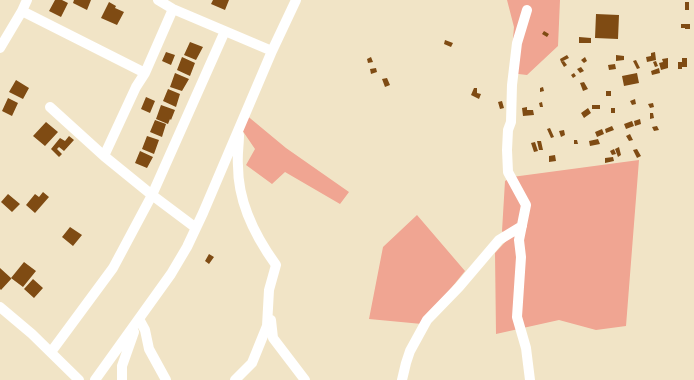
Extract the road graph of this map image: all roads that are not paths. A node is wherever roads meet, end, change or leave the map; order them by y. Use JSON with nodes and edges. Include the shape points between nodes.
{"nodes":[{"id":1,"x":26,"y":0,"type":"edge"},
{"id":2,"x":158,"y":0,"type":"edge"},
{"id":3,"x":296,"y":0,"type":"edge"},
{"id":4,"x":173,"y":8,"type":"junction"},
{"id":5,"x":22,"y":10,"type":"junction"},
{"id":6,"x":527,"y":10,"type":"dead end"},
{"id":7,"x":225,"y":31,"type":"junction"},
{"id":8,"x":0,"y":48,"type":"edge"},
{"id":9,"x":272,"y":51,"type":"junction"},
{"id":10,"x":145,"y":73,"type":"junction"},
{"id":11,"x":50,"y":107,"type":"dead end"},
{"id":12,"x":240,"y":127,"type":"junction"},
{"id":13,"x":104,"y":156,"type":"junction"},
{"id":14,"x":152,"y":195,"type":"junction"},
{"id":15,"x":522,"y":226,"type":"junction"},
{"id":16,"x":196,"y":228,"type":"junction"},
{"id":17,"x":268,"y":304,"type":"junction"},
{"id":18,"x":0,"y":307,"type":"edge"},
{"id":19,"x":139,"y":319,"type":"junction"},
{"id":20,"x":52,"y":352,"type":"junction"},
{"id":21,"x":78,"y":380,"type":"edge"},
{"id":22,"x":95,"y":380,"type":"edge"},
{"id":23,"x":122,"y":380,"type":"edge"},
{"id":24,"x":166,"y":380,"type":"edge"},
{"id":25,"x":235,"y":380,"type":"edge"},
{"id":26,"x":305,"y":380,"type":"edge"},
{"id":27,"x":402,"y":380,"type":"edge"},
{"id":28,"x":530,"y":380,"type":"edge"}],
"edges":[{"from":1,"to":5,"type":"street"},
{"from":2,"to":4,"type":"street"},
{"from":3,"to":9,"type":"street"},
{"from":4,"to":7,"type":"street"},
{"from":4,"to":10,"type":"street"},
{"from":5,"to":8,"type":"street"},
{"from":5,"to":10,"type":"street"},
{"from":6,"to":15,"type":"street","via":[[517,43],[507,150],[508,172],[526,205]]},
{"from":7,"to":9,"type":"street"},
{"from":7,"to":14,"type":"street"},
{"from":9,"to":12,"type":"street"},
{"from":10,"to":13,"type":"street"},
{"from":11,"to":13,"type":"street"},
{"from":12,"to":16,"type":"street"},
{"from":12,"to":17,"type":"street","via":[[238,166],[246,209],[256,234],[276,265]]},
{"from":13,"to":14,"type":"street"},
{"from":14,"to":16,"type":"street"},
{"from":14,"to":20,"type":"street","via":[[113,268]]},
{"from":15,"to":27,"type":"street","via":[[499,240],[427,320],[410,351]]},
{"from":15,"to":28,"type":"street","via":[[519,240],[521,256],[517,317],[526,348]]},
{"from":16,"to":19,"type":"street","via":[[171,274]]},
{"from":17,"to":25,"type":"street","via":[[267,326],[252,363]]},
{"from":17,"to":26,"type":"street","via":[[273,338]]},
{"from":18,"to":20,"type":"street"},
{"from":19,"to":22,"type":"street"},
{"from":19,"to":23,"type":"street","via":[[122,366]]},
{"from":19,"to":24,"type":"street","via":[[145,330],[149,349]]},
{"from":20,"to":21,"type":"street"}]}
